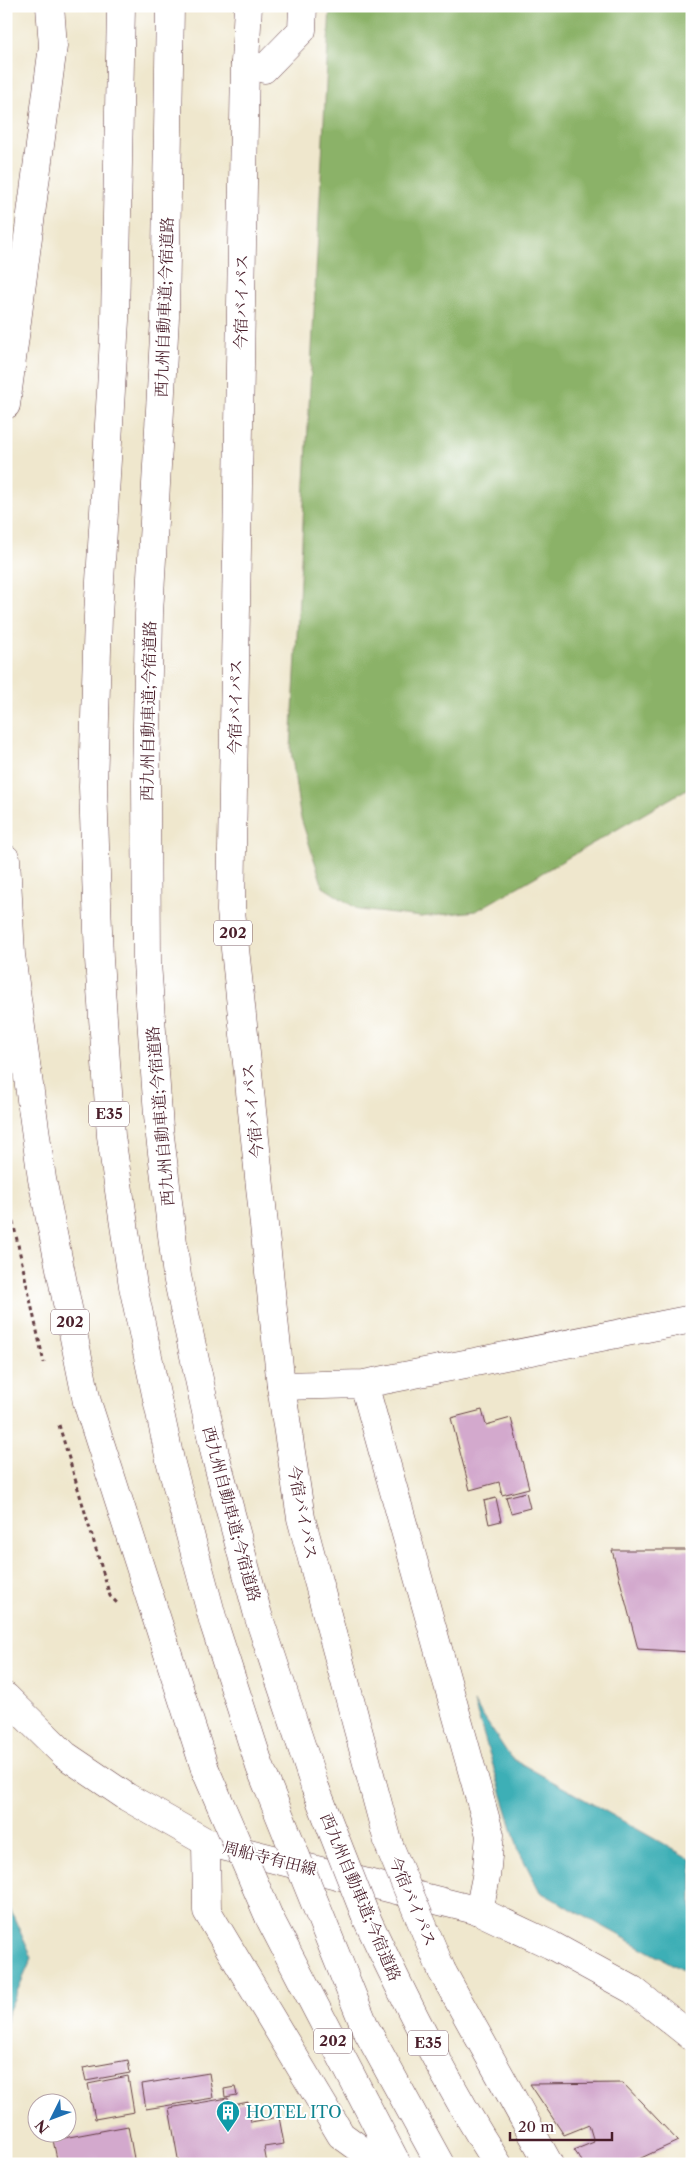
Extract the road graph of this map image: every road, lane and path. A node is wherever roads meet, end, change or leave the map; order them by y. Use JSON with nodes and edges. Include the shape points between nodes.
{"nodes":[{"id":1,"x":50,"y":6,"type":"edge"},
{"id":2,"x":121,"y":6,"type":"edge"},
{"id":3,"x":170,"y":6,"type":"edge"},
{"id":4,"x":248,"y":6,"type":"edge"},
{"id":5,"x":303,"y":6,"type":"edge"},
{"id":6,"x":244,"y":63,"type":"junction"},
{"id":7,"x":6,"y":405,"type":"edge"},
{"id":8,"x":6,"y":859,"type":"edge"},
{"id":9,"x":692,"y":1319,"type":"edge"},
{"id":10,"x":364,"y":1384,"type":"junction"},
{"id":11,"x":281,"y":1386,"type":"junction"},
{"id":12,"x":6,"y":1697,"type":"edge"},
{"id":13,"x":206,"y":1842,"type":"junction"},
{"id":14,"x":479,"y":1911,"type":"junction"},
{"id":15,"x":692,"y":2038,"type":"edge"},
{"id":16,"x":381,"y":2164,"type":"edge"},
{"id":17,"x":397,"y":2164,"type":"edge"},
{"id":18,"x":440,"y":2164,"type":"edge"},
{"id":19,"x":498,"y":2164,"type":"edge"},
{"id":20,"x":549,"y":2164,"type":"edge"}],
"edges":[{"from":1,"to":7,"type":"main road","via":[[53,46]]},
{"from":2,"to":18,"type":"main road","number":"E35","bridge":true,"via":[[115,320],[98,616],[93,787],[99,959],[111,1136],[133,1286],[170,1460],[214,1624],[260,1767],[365,2026]]},
{"from":3,"to":19,"type":"main road","name":"西九州自動車道;今宿道路","number":"E35","bridge":true,"via":[[166,317],[149,614],[146,790],[147,963],[159,1128],[177,1276],[222,1483],[258,1615],[315,1787],[366,1917],[407,2004],[470,2121]]},
{"from":4,"to":6,"type":"main road","name":"今宿バイパス","number":"202"},
{"from":5,"to":6,"type":"main road","via":[[302,30],[264,69]]},
{"from":6,"to":11,"type":"main road","name":"今宿バイパス","number":"202","via":[[231,911]]},
{"from":8,"to":17,"type":"main road","number":"202","bridge":true,"via":[[11,955],[42,1179],[87,1402],[205,1769],[269,1917]]},
{"from":9,"to":10,"type":"main road"},
{"from":10,"to":11,"type":"main road"},
{"from":10,"to":14,"type":"main road","via":[[490,1835]]},
{"from":11,"to":20,"type":"main road","name":"今宿バイパス","number":"202","bridge":true,"via":[[301,1518],[389,1845],[442,1970]]},
{"from":12,"to":13,"type":"main road","name":"周船寺有田線","via":[[65,1755],[126,1797]]},
{"from":13,"to":14,"type":"main road","name":"周船寺有田線"},
{"from":13,"to":16,"type":"main road","via":[[206,1911],[341,2135]]},
{"from":14,"to":15,"type":"main road","name":"周船寺有田線","via":[[551,1945],[633,1990]]}]}
